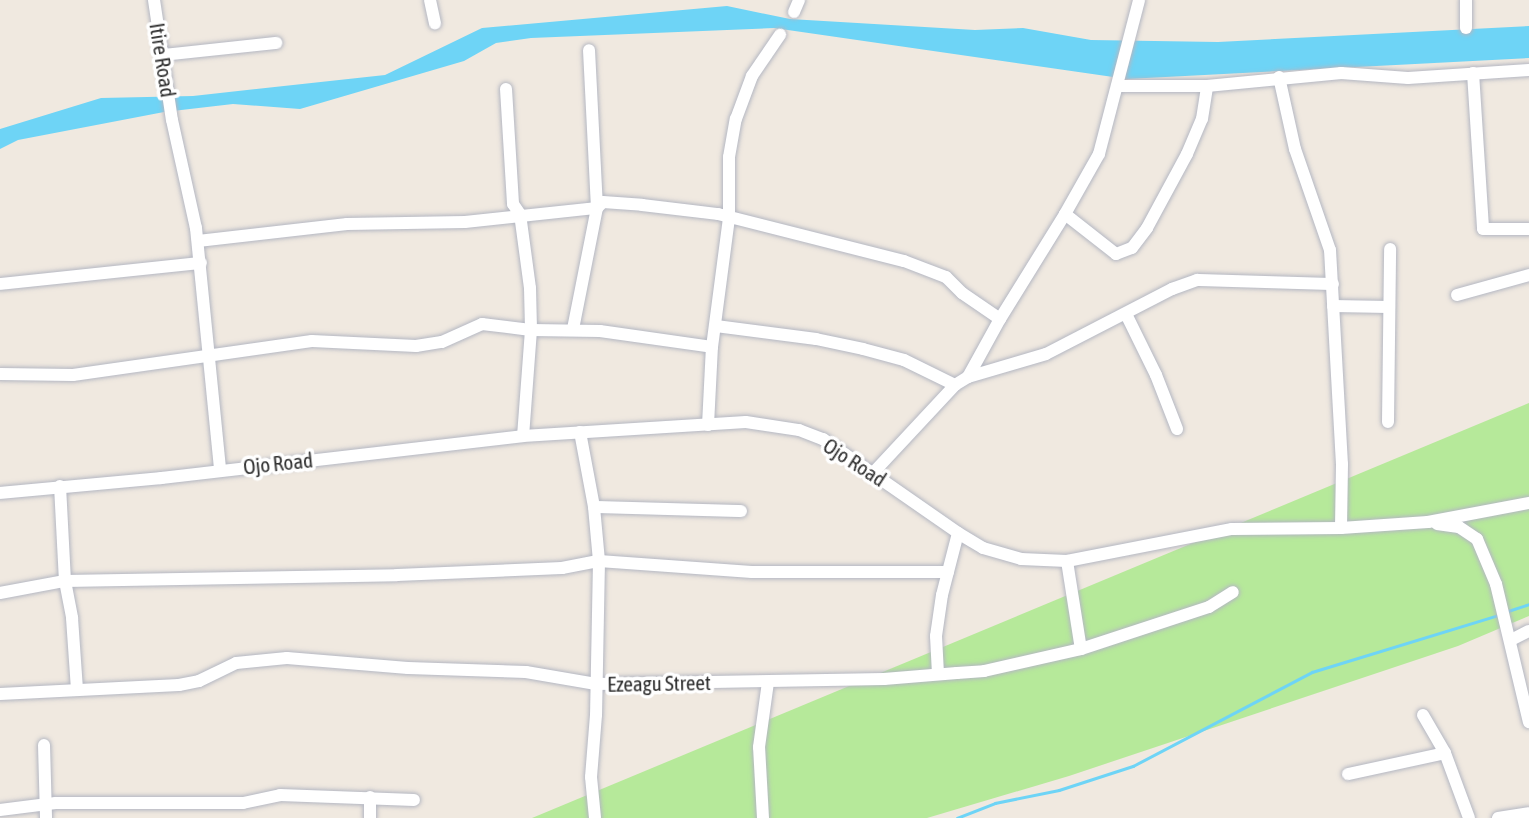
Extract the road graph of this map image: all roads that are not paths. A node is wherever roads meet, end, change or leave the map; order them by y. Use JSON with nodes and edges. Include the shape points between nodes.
{"nodes":[{"id":1,"x":154,"y":0,"type":"edge"},
{"id":2,"x":430,"y":0,"type":"edge"},
{"id":3,"x":1139,"y":0,"type":"edge"},
{"id":4,"x":1466,"y":0,"type":"edge"},
{"id":5,"x":435,"y":23,"type":"dead end"},
{"id":6,"x":1466,"y":28,"type":"dead end"},
{"id":7,"x":780,"y":36,"type":"dead end"},
{"id":8,"x":276,"y":43,"type":"dead end"},
{"id":9,"x":589,"y":50,"type":"dead end"},
{"id":10,"x":163,"y":55,"type":"junction"},
{"id":11,"x":1529,"y":71,"type":"edge"},
{"id":12,"x":1473,"y":74,"type":"junction"},
{"id":13,"x":1279,"y":77,"type":"junction"},
{"id":14,"x":1119,"y":85,"type":"junction"},
{"id":15,"x":1207,"y":86,"type":"junction"},
{"id":16,"x":506,"y":89,"type":"dead end"},
{"id":17,"x":597,"y":208,"type":"junction"},
{"id":18,"x":520,"y":214,"type":"junction"},
{"id":19,"x":1065,"y":214,"type":"junction"},
{"id":20,"x":729,"y":218,"type":"junction"},
{"id":21,"x":1529,"y":229,"type":"edge"},
{"id":22,"x":198,"y":241,"type":"junction"},
{"id":23,"x":1390,"y":248,"type":"dead end"},
{"id":24,"x":201,"y":263,"type":"junction"},
{"id":25,"x":1529,"y":275,"type":"edge"},
{"id":26,"x":0,"y":284,"type":"edge"},
{"id":27,"x":1333,"y":284,"type":"junction"},
{"id":28,"x":1457,"y":295,"type":"dead end"},
{"id":29,"x":1333,"y":306,"type":"junction"},
{"id":30,"x":1389,"y":307,"type":"junction"},
{"id":31,"x":1126,"y":314,"type":"junction"},
{"id":32,"x":1000,"y":319,"type":"junction"},
{"id":33,"x":716,"y":326,"type":"junction"},
{"id":34,"x":573,"y":329,"type":"junction"},
{"id":35,"x":531,"y":330,"type":"junction"},
{"id":36,"x":712,"y":347,"type":"junction"},
{"id":37,"x":211,"y":355,"type":"junction"},
{"id":38,"x":0,"y":374,"type":"edge"},
{"id":39,"x":968,"y":377,"type":"junction"},
{"id":40,"x":955,"y":384,"type":"junction"},
{"id":41,"x":1388,"y":422,"type":"dead end"},
{"id":42,"x":708,"y":425,"type":"junction"},
{"id":43,"x":1177,"y":429,"type":"dead end"},
{"id":44,"x":580,"y":432,"type":"junction"},
{"id":45,"x":523,"y":436,"type":"junction"},
{"id":46,"x":220,"y":470,"type":"junction"},
{"id":47,"x":873,"y":473,"type":"junction"},
{"id":48,"x":60,"y":486,"type":"junction"},
{"id":49,"x":0,"y":493,"type":"edge"},
{"id":50,"x":1529,"y":503,"type":"edge"},
{"id":51,"x":593,"y":507,"type":"junction"},
{"id":52,"x":741,"y":511,"type":"dead end"},
{"id":53,"x":1428,"y":522,"type":"junction"},
{"id":54,"x":1341,"y":528,"type":"junction"},
{"id":55,"x":958,"y":533,"type":"junction"},
{"id":56,"x":599,"y":561,"type":"junction"},
{"id":57,"x":1067,"y":561,"type":"junction"},
{"id":58,"x":948,"y":572,"type":"junction"},
{"id":59,"x":65,"y":581,"type":"junction"},
{"id":60,"x":1233,"y":592,"type":"dead end"},
{"id":61,"x":0,"y":593,"type":"edge"},
{"id":62,"x":1529,"y":631,"type":"edge"},
{"id":63,"x":1510,"y":638,"type":"junction"},
{"id":64,"x":1081,"y":649,"type":"junction"},
{"id":65,"x":938,"y":674,"type":"junction"},
{"id":66,"x":768,"y":682,"type":"junction"},
{"id":67,"x":596,"y":684,"type":"junction"},
{"id":68,"x":77,"y":689,"type":"junction"},
{"id":69,"x":0,"y":694,"type":"edge"},
{"id":70,"x":1423,"y":715,"type":"dead end"},
{"id":71,"x":1529,"y":722,"type":"edge"},
{"id":72,"x":44,"y":745,"type":"dead end"},
{"id":73,"x":1445,"y":753,"type":"junction"},
{"id":74,"x":1348,"y":774,"type":"dead end"},
{"id":75,"x":370,"y":797,"type":"junction"},
{"id":76,"x":414,"y":800,"type":"dead end"},
{"id":77,"x":46,"y":804,"type":"junction"},
{"id":78,"x":0,"y":810,"type":"edge"},
{"id":79,"x":1529,"y":813,"type":"edge"},
{"id":80,"x":46,"y":818,"type":"edge"},
{"id":81,"x":370,"y":818,"type":"edge"},
{"id":82,"x":595,"y":818,"type":"edge"},
{"id":83,"x":763,"y":818,"type":"edge"},
{"id":84,"x":1469,"y":818,"type":"edge"},
{"id":85,"x":1499,"y":818,"type":"edge"}],
"edges":[{"from":1,"to":10,"type":"street","name":"Itire Road"},
{"from":2,"to":5,"type":"street"},
{"from":3,"to":14,"type":"street"},
{"from":4,"to":6,"type":"street"},
{"from":7,"to":20,"type":"street","via":[[739,102],[729,157]]},
{"from":8,"to":10,"type":"street"},
{"from":9,"to":17,"type":"street"},
{"from":10,"to":22,"type":"street","name":"Itire Road"},
{"from":11,"to":12,"type":"street"},
{"from":12,"to":13,"type":"street"},
{"from":12,"to":21,"type":"street","via":[[1483,229]]},
{"from":13,"to":15,"type":"street"},
{"from":13,"to":27,"type":"street","via":[[1295,149],[1330,250]]},
{"from":14,"to":15,"type":"street"},
{"from":14,"to":19,"type":"street","via":[[1099,154]]},
{"from":15,"to":19,"type":"street","via":[[1202,119],[1186,154],[1132,248],[1116,254]]},
{"from":16,"to":18,"type":"street","via":[[513,204]]},
{"from":17,"to":18,"type":"street"},
{"from":17,"to":20,"type":"street","via":[[603,202],[614,202]]},
{"from":17,"to":34,"type":"street"},
{"from":18,"to":22,"type":"street","via":[[418,225],[347,224]]},
{"from":18,"to":35,"type":"street"},
{"from":19,"to":32,"type":"street"},
{"from":20,"to":32,"type":"street","via":[[926,269],[946,277]]},
{"from":20,"to":33,"type":"street"},
{"from":22,"to":24,"type":"street","name":"Itire Road"},
{"from":23,"to":30,"type":"street"},
{"from":24,"to":26,"type":"street"},
{"from":24,"to":37,"type":"street","name":"Itire Road"},
{"from":25,"to":28,"type":"street"},
{"from":27,"to":29,"type":"street"},
{"from":27,"to":31,"type":"street","via":[[1196,280]]},
{"from":29,"to":30,"type":"street"},
{"from":29,"to":54,"type":"street"},
{"from":30,"to":41,"type":"street"},
{"from":31,"to":39,"type":"street","via":[[1046,354]]},
{"from":31,"to":43,"type":"street"},
{"from":32,"to":39,"type":"street"},
{"from":33,"to":36,"type":"street"},
{"from":33,"to":40,"type":"street","via":[[863,349],[904,360]]},
{"from":34,"to":35,"type":"street"},
{"from":34,"to":36,"type":"street"},
{"from":35,"to":37,"type":"street","via":[[482,324],[442,342],[416,346],[312,341]]},
{"from":35,"to":45,"type":"street"},
{"from":36,"to":42,"type":"street"},
{"from":37,"to":38,"type":"street","via":[[73,375]]},
{"from":37,"to":46,"type":"street","name":"Itire Road"},
{"from":39,"to":40,"type":"street"},
{"from":40,"to":47,"type":"street"},
{"from":42,"to":44,"type":"street","name":"Ojo Road"},
{"from":42,"to":47,"type":"street","name":"Ojo Road","via":[[746,422],[799,430],[823,439]]},
{"from":44,"to":45,"type":"street","name":"Ojo Road"},
{"from":44,"to":51,"type":"street"},
{"from":45,"to":46,"type":"street","name":"Ojo Road"},
{"from":46,"to":48,"type":"street","name":"Ojo Road"},
{"from":47,"to":55,"type":"street","name":"Ojo Road"},
{"from":48,"to":49,"type":"street","name":"Ojo Road"},
{"from":48,"to":59,"type":"street"},
{"from":50,"to":53,"type":"street"},
{"from":51,"to":52,"type":"street"},
{"from":51,"to":56,"type":"street"},
{"from":53,"to":54,"type":"street","name":"Ojo Road"},
{"from":53,"to":63,"type":"street","via":[[1459,527],[1477,539],[1496,584]]},
{"from":54,"to":57,"type":"street","name":"Ojo Road","via":[[1232,529]]},
{"from":55,"to":57,"type":"street","name":"Ojo Road","via":[[1006,557]]},
{"from":55,"to":58,"type":"street"},
{"from":56,"to":58,"type":"street","via":[[752,572]]},
{"from":56,"to":59,"type":"street","via":[[562,568],[397,575]]},
{"from":56,"to":67,"type":"street"},
{"from":57,"to":64,"type":"street"},
{"from":58,"to":65,"type":"street","via":[[936,636]]},
{"from":59,"to":61,"type":"street"},
{"from":59,"to":68,"type":"street"},
{"from":60,"to":64,"type":"street","name":"Ezeagu Street","via":[[1209,607]]},
{"from":62,"to":63,"type":"street"},
{"from":63,"to":71,"type":"street"},
{"from":64,"to":65,"type":"street","name":"Ezeagu Street","via":[[984,671]]},
{"from":65,"to":66,"type":"street","name":"Ezeagu Street"},
{"from":66,"to":67,"type":"street","name":"Ezeagu Street"},
{"from":66,"to":83,"type":"street","via":[[759,747]]},
{"from":67,"to":68,"type":"street","name":"Ezeagu Street","via":[[526,672],[287,659],[236,663],[179,685]]},
{"from":67,"to":82,"type":"street"},
{"from":68,"to":69,"type":"street","name":"Ezeagu Street"},
{"from":70,"to":73,"type":"street"},
{"from":72,"to":77,"type":"street"},
{"from":73,"to":74,"type":"street"},
{"from":73,"to":84,"type":"street"},
{"from":75,"to":76,"type":"street"},
{"from":75,"to":77,"type":"street","via":[[279,795],[243,803]]},
{"from":75,"to":81,"type":"street"},
{"from":77,"to":78,"type":"street"},
{"from":77,"to":80,"type":"street"},
{"from":79,"to":85,"type":"street"}]}
